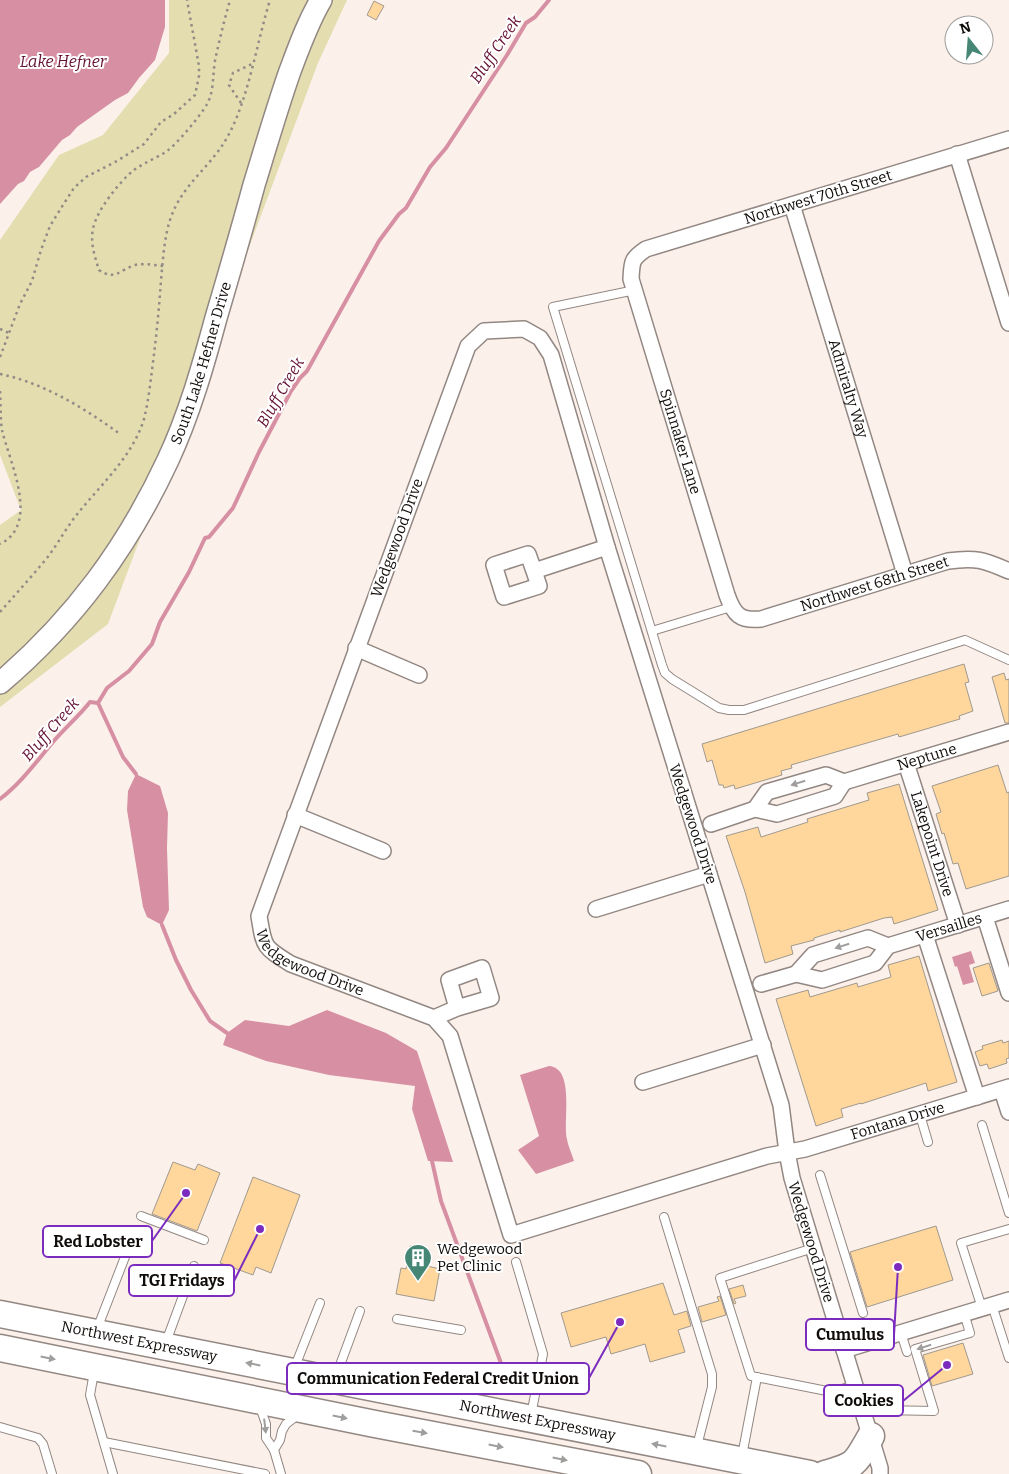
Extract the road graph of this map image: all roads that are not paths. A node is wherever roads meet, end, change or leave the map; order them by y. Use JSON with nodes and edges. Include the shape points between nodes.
{"nodes":[{"id":1,"x":321,"y":0,"type":"edge"},
{"id":2,"x":1009,"y":139,"type":"edge"},
{"id":3,"x":957,"y":154,"type":"junction"},
{"id":4,"x":792,"y":205,"type":"junction"},
{"id":5,"x":632,"y":262,"type":"joint"},
{"id":6,"x":634,"y":290,"type":"junction"},
{"id":7,"x":1009,"y":323,"type":"edge"},
{"id":8,"x":607,"y":547,"type":"junction"},
{"id":9,"x":534,"y":571,"type":"dead end"},
{"id":10,"x":1009,"y":571,"type":"edge"},
{"id":11,"x":905,"y":574,"type":"junction"},
{"id":12,"x":736,"y":612,"type":"junction"},
{"id":13,"x":652,"y":631,"type":"junction"},
{"id":14,"x":356,"y":648,"type":"junction"},
{"id":15,"x":1009,"y":660,"type":"edge"},
{"id":16,"x":420,"y":675,"type":"dead end"},
{"id":17,"x":0,"y":683,"type":"edge"},
{"id":18,"x":1009,"y":732,"type":"edge"},
{"id":19,"x":906,"y":763,"type":"junction"},
{"id":20,"x":844,"y":782,"type":"junction"},
{"id":21,"x":755,"y":809,"type":"junction"},
{"id":22,"x":295,"y":815,"type":"junction"},
{"id":23,"x":711,"y":824,"type":"dead end"},
{"id":24,"x":383,"y":851,"type":"dead end"},
{"id":25,"x":709,"y":874,"type":"junction"},
{"id":26,"x":596,"y":909,"type":"dead end"},
{"id":27,"x":1009,"y":910,"type":"edge"},
{"id":28,"x":986,"y":917,"type":"junction"},
{"id":29,"x":958,"y":925,"type":"junction"},
{"id":30,"x":926,"y":935,"type":"junction"},
{"id":31,"x":888,"y":946,"type":"junction"},
{"id":32,"x":796,"y":974,"type":"junction"},
{"id":33,"x":761,"y":984,"type":"dead end"},
{"id":34,"x":1009,"y":993,"type":"edge"},
{"id":35,"x":457,"y":1008,"type":"dead end"},
{"id":36,"x":434,"y":1018,"type":"junction"},
{"id":37,"x":762,"y":1045,"type":"junction"},
{"id":38,"x":643,"y":1082,"type":"dead end"},
{"id":39,"x":1005,"y":1088,"type":"edge"},
{"id":40,"x":976,"y":1097,"type":"junction"},
{"id":41,"x":1009,"y":1112,"type":"edge"},
{"id":42,"x":920,"y":1115,"type":"junction"},
{"id":43,"x":982,"y":1125,"type":"dead end"},
{"id":44,"x":928,"y":1142,"type":"dead end"},
{"id":45,"x":787,"y":1152,"type":"junction"},
{"id":46,"x":820,"y":1175,"type":"dead end"},
{"id":47,"x":1009,"y":1213,"type":"edge"},
{"id":48,"x":141,"y":1216,"type":"dead end"},
{"id":49,"x":664,"y":1217,"type":"dead end"},
{"id":50,"x":1009,"y":1229,"type":"edge"},
{"id":51,"x":204,"y":1240,"type":"dead end"},
{"id":52,"x":130,"y":1244,"type":"dead end"},
{"id":53,"x":813,"y":1248,"type":"junction"},
{"id":54,"x":516,"y":1262,"type":"dead end"},
{"id":55,"x":194,"y":1266,"type":"dead end"},
{"id":56,"x":1009,"y":1300,"type":"edge"},
{"id":57,"x":320,"y":1304,"type":"dead end"},
{"id":58,"x":987,"y":1306,"type":"junction"},
{"id":59,"x":360,"y":1311,"type":"dead end"},
{"id":60,"x":862,"y":1313,"type":"dead end"},
{"id":61,"x":964,"y":1313,"type":"junction"},
{"id":62,"x":0,"y":1314,"type":"edge"},
{"id":63,"x":397,"y":1319,"type":"dead end"},
{"id":64,"x":461,"y":1330,"type":"dead end"},
{"id":65,"x":96,"y":1333,"type":"junction"},
{"id":66,"x":901,"y":1333,"type":"junction"},
{"id":67,"x":164,"y":1346,"type":"junction"},
{"id":68,"x":0,"y":1348,"type":"edge"},
{"id":69,"x":844,"y":1350,"type":"junction"},
{"id":70,"x":907,"y":1352,"type":"dead end"},
{"id":71,"x":1009,"y":1358,"type":"edge"},
{"id":72,"x":95,"y":1367,"type":"junction"},
{"id":73,"x":293,"y":1372,"type":"junction"},
{"id":74,"x":757,"y":1377,"type":"junction"},
{"id":75,"x":335,"y":1380,"type":"junction"},
{"id":76,"x":855,"y":1386,"type":"junction"},
{"id":77,"x":258,"y":1400,"type":"junction"},
{"id":78,"x":305,"y":1410,"type":"junction"},
{"id":79,"x":530,"y":1419,"type":"junction"},
{"id":80,"x":868,"y":1425,"type":"junction"},
{"id":81,"x":0,"y":1427,"type":"edge"},
{"id":82,"x":104,"y":1442,"type":"junction"},
{"id":83,"x":274,"y":1450,"type":"junction"},
{"id":84,"x":696,"y":1452,"type":"junction"},
{"id":85,"x":741,"y":1460,"type":"junction"},
{"id":86,"x":594,"y":1469,"type":"edge"},
{"id":87,"x":52,"y":1474,"type":"edge"},
{"id":88,"x":113,"y":1474,"type":"edge"},
{"id":89,"x":265,"y":1474,"type":"edge"},
{"id":90,"x":282,"y":1474,"type":"edge"},
{"id":91,"x":638,"y":1474,"type":"edge"},
{"id":92,"x":810,"y":1474,"type":"edge"},
{"id":93,"x":825,"y":1474,"type":"edge"},
{"id":94,"x":880,"y":1474,"type":"edge"}],
"edges":[{"from":1,"to":17,"type":"street","name":"South Lake Hefner Drive","via":[[300,42],[276,111],[205,359],[168,459],[110,565],[76,608],[30,657]]},
{"from":2,"to":3,"type":"street","name":"Northwest 70th Street"},
{"from":3,"to":4,"type":"street","name":"Northwest 70th Street"},
{"from":3,"to":7,"type":"street"},
{"from":4,"to":5,"type":"street","name":"Northwest 70th Street","via":[[652,248]]},
{"from":4,"to":11,"type":"street","name":"Admiralty Way"},
{"from":5,"to":6,"type":"street","name":"Spinnaker Lane"},
{"from":6,"to":12,"type":"street","name":"Spinnaker Lane"},
{"from":6,"to":13,"type":"lane","via":[[553,307]]},
{"from":8,"to":9,"type":"street"},
{"from":8,"to":14,"type":"street","name":"Wedgewood Drive","via":[[551,355],[540,338],[524,329],[484,331],[468,346]]},
{"from":8,"to":25,"type":"street","name":"Wedgewood Drive"},
{"from":10,"to":11,"type":"street","name":"Northwest 68th Street","via":[[978,559],[964,559]]},
{"from":11,"to":12,"type":"street","name":"Northwest 68th Street","via":[[761,619],[751,620]]},
{"from":12,"to":13,"type":"lane"},
{"from":13,"to":15,"type":"lane","via":[[665,672],[719,708],[729,710],[744,710],[965,640]]},
{"from":14,"to":16,"type":"street"},
{"from":14,"to":22,"type":"street","name":"Wedgewood Drive"},
{"from":18,"to":19,"type":"street","name":"Neptune"},
{"from":19,"to":20,"type":"street","name":"Neptune"},
{"from":19,"to":29,"type":"street","name":"Lakepoint Drive"},
{"from":20,"to":21,"type":"street","name":"Neptune","via":[[835,796],[777,814]]},
{"from":20,"to":21,"type":"street","name":"Neptune","one_way":true,"via":[[826,775],[768,792]]},
{"from":21,"to":23,"type":"street","name":"Neptune"},
{"from":22,"to":24,"type":"street"},
{"from":22,"to":36,"type":"street","name":"Wedgewood Drive","via":[[259,916],[264,943],[274,954],[291,964]]},
{"from":25,"to":26,"type":"street"},
{"from":25,"to":37,"type":"street","name":"Wedgewood Drive"},
{"from":27,"to":28,"type":"street","name":"Versailles"},
{"from":28,"to":29,"type":"street","name":"Versailles"},
{"from":28,"to":34,"type":"street"},
{"from":29,"to":30,"type":"street","name":"Versailles"},
{"from":30,"to":31,"type":"street","name":"Versailles"},
{"from":30,"to":40,"type":"street"},
{"from":31,"to":32,"type":"street","via":[[875,963],[822,980]]},
{"from":31,"to":32,"type":"street","one_way":true,"via":[[868,938],[812,955]]},
{"from":32,"to":33,"type":"street"},
{"from":35,"to":36,"type":"street"},
{"from":36,"to":45,"type":"street","name":"Wedgewood Drive","via":[[450,1036],[511,1234]]},
{"from":37,"to":38,"type":"street"},
{"from":37,"to":45,"type":"street","name":"Wedgewood Drive","via":[[781,1105]]},
{"from":39,"to":40,"type":"street","name":"Fontana Drive"},
{"from":39,"to":41,"type":"street"},
{"from":40,"to":42,"type":"street","name":"Fontana Drive"},
{"from":42,"to":44,"type":"lane"},
{"from":42,"to":45,"type":"street","name":"Fontana Drive"},
{"from":43,"to":47,"type":"lane"},
{"from":45,"to":53,"type":"street","name":"Wedgewood Drive"},
{"from":46,"to":60,"type":"lane"},
{"from":48,"to":51,"type":"lane"},
{"from":49,"to":84,"type":"lane","via":[[712,1374],[712,1387]]},
{"from":50,"to":58,"type":"lane","via":[[962,1243]]},
{"from":52,"to":65,"type":"lane"},
{"from":53,"to":69,"type":"street","name":"Wedgewood Drive"},
{"from":53,"to":74,"type":"lane","via":[[720,1278],[751,1376]]},
{"from":54,"to":79,"type":"lane","via":[[543,1354]]},
{"from":55,"to":67,"type":"lane"},
{"from":56,"to":58,"type":"street"},
{"from":57,"to":73,"type":"lane"},
{"from":58,"to":61,"type":"street"},
{"from":58,"to":71,"type":"lane"},
{"from":59,"to":75,"type":"lane"},
{"from":61,"to":66,"type":"street"},
{"from":61,"to":80,"type":"lane","one_way":true,"via":[[970,1333],[915,1349],[934,1411],[880,1410]]},
{"from":62,"to":65,"type":"highway","name":"Northwest Expressway"},
{"from":63,"to":64,"type":"lane"},
{"from":65,"to":67,"type":"highway","name":"Northwest Expressway"},
{"from":66,"to":69,"type":"street"},
{"from":66,"to":70,"type":"lane"},
{"from":73,"to":67,"type":"highway","name":"Northwest Expressway","one_way":true},
{"from":68,"to":72,"type":"highway","one_way":true},
{"from":69,"to":76,"type":"street","name":"Wedgewood Drive"},
{"from":72,"to":77,"type":"highway"},
{"from":72,"to":82,"type":"lane","via":[[90,1395]]},
{"from":73,"to":75,"type":"highway","name":"Northwest Expressway"},
{"from":74,"to":76,"type":"lane","via":[[832,1392]]},
{"from":74,"to":85,"type":"lane"},
{"from":75,"to":79,"type":"highway","name":"Northwest Expressway"},
{"from":76,"to":80,"type":"street","name":"Wedgewood Drive"},
{"from":77,"to":78,"type":"highway"},
{"from":77,"to":83,"type":"lane","one_way":true,"via":[[266,1424],[266,1438]]},
{"from":78,"to":83,"type":"lane","via":[[286,1424]]},
{"from":78,"to":86,"type":"highway","one_way":true},
{"from":84,"to":79,"type":"highway","name":"Northwest Expressway","one_way":true},
{"from":80,"to":93,"type":"highway","via":[[859,1458],[844,1469]]},
{"from":80,"to":94,"type":"street","name":"Wedgewood Drive"},
{"from":81,"to":87,"type":"lane","via":[[38,1438]]},
{"from":82,"to":88,"type":"lane"},
{"from":82,"to":89,"type":"lane"},
{"from":83,"to":90,"type":"lane"},
{"from":84,"to":85,"type":"highway","name":"Northwest Expressway"},
{"from":85,"to":92,"type":"highway","name":"Northwest Expressway"},
{"from":86,"to":91,"type":"highway"}]}
